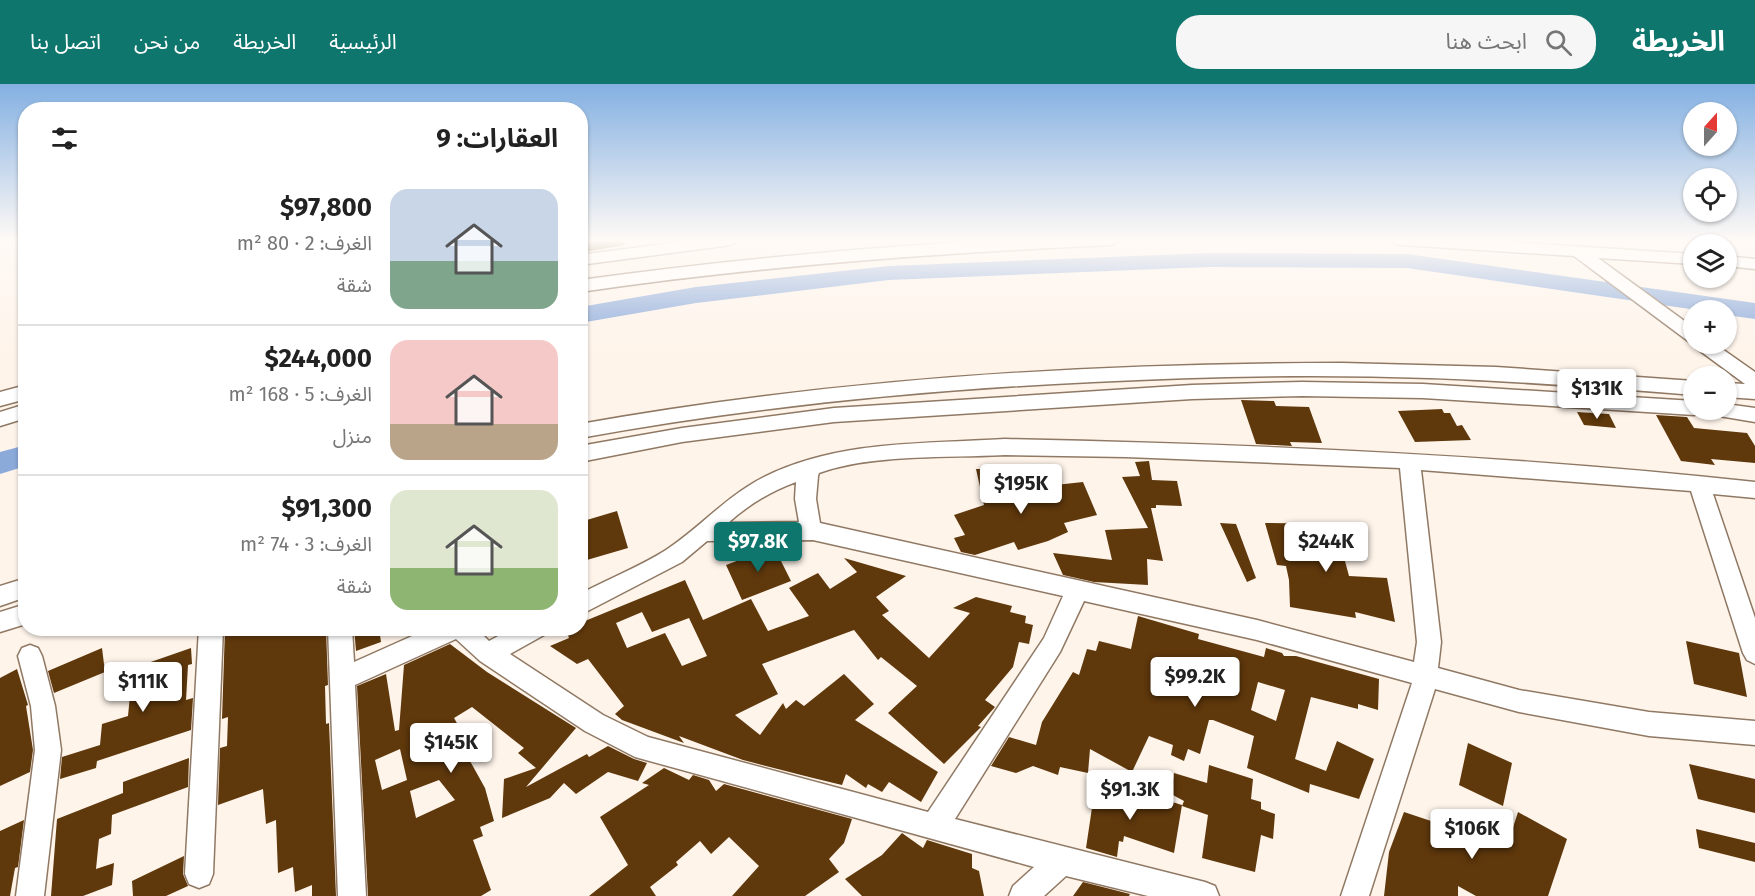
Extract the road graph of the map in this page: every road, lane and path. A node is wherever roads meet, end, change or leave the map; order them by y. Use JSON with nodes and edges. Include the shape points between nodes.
{"nodes":[{"id":1,"x":637,"y":278,"type":"edge"},
{"id":2,"x":1620,"y":278,"type":"edge"},
{"id":3,"x":1625,"y":278,"type":"edge"},
{"id":4,"x":588,"y":285,"type":"edge"},
{"id":5,"x":1683,"y":317,"type":"edge"},
{"id":6,"x":1683,"y":328,"type":"edge"},
{"id":7,"x":1716,"y":354,"type":"edge"},
{"id":8,"x":1727,"y":354,"type":"edge"},
{"id":9,"x":1683,"y":376,"type":"edge"},
{"id":10,"x":1749,"y":380,"type":"edge"},
{"id":11,"x":1683,"y":387,"type":"edge"},
{"id":12,"x":18,"y":394,"type":"edge"},
{"id":13,"x":0,"y":399,"type":"edge"},
{"id":14,"x":1683,"y":407,"type":"edge"},
{"id":15,"x":1755,"y":409,"type":"edge"},
{"id":16,"x":1737,"y":410,"type":"edge"},
{"id":17,"x":680,"y":412,"type":"junction"},
{"id":18,"x":1737,"y":412,"type":"edge"},
{"id":19,"x":18,"y":413,"type":"edge"},
{"id":20,"x":1755,"y":415,"type":"edge"},
{"id":21,"x":588,"y":416,"type":"edge"},
{"id":22,"x":0,"y":419,"type":"edge"},
{"id":23,"x":18,"y":423,"type":"edge"},
{"id":24,"x":0,"y":429,"type":"edge"},
{"id":25,"x":588,"y":429,"type":"edge"},
{"id":26,"x":682,"y":435,"type":"junction"},
{"id":27,"x":588,"y":453,"type":"edge"},
{"id":28,"x":1410,"y":461,"type":"junction"},
{"id":29,"x":810,"y":467,"type":"junction"},
{"id":30,"x":1699,"y":483,"type":"junction"},
{"id":31,"x":1755,"y":490,"type":"edge"},
{"id":32,"x":813,"y":531,"type":"junction"},
{"id":33,"x":704,"y":532,"type":"junction"},
{"id":34,"x":18,"y":577,"type":"edge"},
{"id":35,"x":0,"y":583,"type":"edge"},
{"id":36,"x":18,"y":590,"type":"edge"},
{"id":37,"x":1076,"y":591,"type":"junction"},
{"id":38,"x":0,"y":596,"type":"edge"},
{"id":39,"x":588,"y":602,"type":"edge"},
{"id":40,"x":18,"y":617,"type":"edge"},
{"id":41,"x":1,"y":622,"type":"edge"},
{"id":42,"x":211,"y":636,"type":"edge"},
{"id":43,"x":341,"y":636,"type":"edge"},
{"id":44,"x":440,"y":636,"type":"edge"},
{"id":45,"x":467,"y":636,"type":"edge"},
{"id":46,"x":521,"y":636,"type":"edge"},
{"id":47,"x":1755,"y":653,"type":"edge"},
{"id":48,"x":488,"y":654,"type":"junction"},
{"id":49,"x":30,"y":656,"type":"dead end"},
{"id":50,"x":1426,"y":675,"type":"junction"},
{"id":51,"x":344,"y":678,"type":"junction"},
{"id":52,"x":1755,"y":733,"type":"edge"},
{"id":53,"x":934,"y":827,"type":"junction"},
{"id":54,"x":1062,"y":861,"type":"junction"},
{"id":55,"x":199,"y":874,"type":"dead end"},
{"id":56,"x":30,"y":896,"type":"edge"},
{"id":57,"x":352,"y":896,"type":"edge"},
{"id":58,"x":1023,"y":896,"type":"edge"},
{"id":59,"x":1201,"y":896,"type":"edge"},
{"id":60,"x":1355,"y":896,"type":"edge"}],
"edges":[{"from":1,"to":4,"type":"street"},
{"from":2,"to":6,"type":"street"},
{"from":3,"to":5,"type":"street"},
{"from":7,"to":10,"type":"street"},
{"from":8,"to":10,"type":"street"},
{"from":9,"to":21,"type":"street","via":[[1422,359],[1191,358],[852,379]]},
{"from":11,"to":17,"type":"street","via":[[1430,371],[1206,370],[904,386]]},
{"from":12,"to":13,"type":"street"},
{"from":14,"to":26,"type":"street","via":[[1423,391],[1225,391],[834,415]]},
{"from":15,"to":16,"type":"street"},
{"from":17,"to":25,"type":"street"},
{"from":17,"to":26,"type":"street"},
{"from":18,"to":20,"type":"street"},
{"from":19,"to":22,"type":"street"},
{"from":23,"to":24,"type":"street"},
{"from":26,"to":27,"type":"street"},
{"from":28,"to":29,"type":"street","via":[[1005,447],[872,454]]},
{"from":28,"to":30,"type":"street"},
{"from":28,"to":50,"type":"street","via":[[1429,642]]},
{"from":29,"to":32,"type":"street","via":[[804,504]]},
{"from":29,"to":33,"type":"street","via":[[754,492]]},
{"from":30,"to":31,"type":"street"},
{"from":30,"to":47,"type":"street"},
{"from":32,"to":33,"type":"street"},
{"from":32,"to":37,"type":"street"},
{"from":33,"to":39,"type":"street","via":[[674,556]]},
{"from":34,"to":35,"type":"street"},
{"from":36,"to":38,"type":"street"},
{"from":37,"to":50,"type":"street","via":[[1257,630]]},
{"from":37,"to":53,"type":"street","via":[[1052,645]]},
{"from":40,"to":41,"type":"street"},
{"from":42,"to":55,"type":"street"},
{"from":43,"to":51,"type":"street"},
{"from":44,"to":51,"type":"street"},
{"from":45,"to":48,"type":"street"},
{"from":46,"to":48,"type":"street"},
{"from":48,"to":53,"type":"street","via":[[594,723],[644,748]]},
{"from":49,"to":56,"type":"street","via":[[43,706],[48,750]]},
{"from":50,"to":52,"type":"street","via":[[1571,712],[1649,724]]},
{"from":50,"to":60,"type":"street"},
{"from":51,"to":57,"type":"street"},
{"from":53,"to":54,"type":"street"},
{"from":54,"to":58,"type":"street"},
{"from":54,"to":59,"type":"street"}]}
